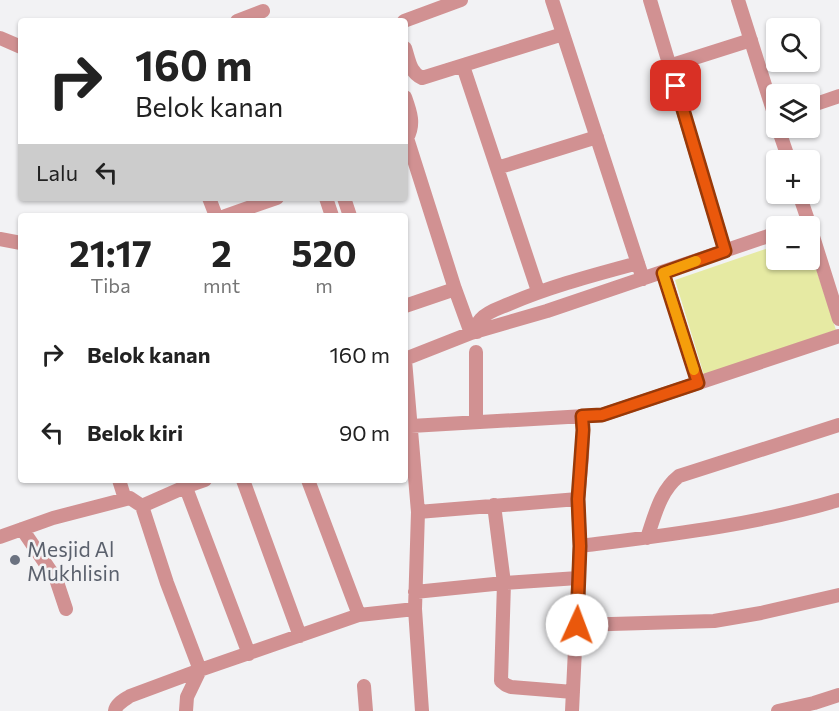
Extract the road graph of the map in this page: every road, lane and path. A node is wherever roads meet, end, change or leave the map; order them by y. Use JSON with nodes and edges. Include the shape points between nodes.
{"nodes":[{"id":1,"x":461,"y":0,"type":"edge"},
{"id":2,"x":552,"y":0,"type":"edge"},
{"id":3,"x":650,"y":0,"type":"edge"},
{"id":4,"x":738,"y":0,"type":"edge"},
{"id":5,"x":263,"y":11,"type":"edge"},
{"id":6,"x":245,"y":18,"type":"edge"},
{"id":7,"x":408,"y":20,"type":"edge"},
{"id":8,"x":563,"y":34,"type":"junction"},
{"id":9,"x":0,"y":38,"type":"edge"},
{"id":10,"x":751,"y":40,"type":"junction"},
{"id":11,"x":18,"y":46,"type":"edge"},
{"id":12,"x":408,"y":57,"type":"edge"},
{"id":13,"x":463,"y":66,"type":"junction"},
{"id":14,"x":669,"y":66,"type":"junction"},
{"id":15,"x":766,"y":87,"type":"edge"},
{"id":16,"x":839,"y":96,"type":"edge"},
{"id":17,"x":820,"y":103,"type":"edge"},
{"id":18,"x":408,"y":106,"type":"edge"},
{"id":19,"x":408,"y":136,"type":"edge"},
{"id":20,"x":597,"y":137,"type":"junction"},
{"id":21,"x":408,"y":145,"type":"edge"},
{"id":22,"x":497,"y":168,"type":"junction"},
{"id":23,"x":266,"y":201,"type":"edge"},
{"id":24,"x":233,"y":213,"type":"edge"},
{"id":25,"x":766,"y":237,"type":"edge"},
{"id":26,"x":0,"y":239,"type":"edge"},
{"id":27,"x":18,"y":242,"type":"edge"},
{"id":28,"x":725,"y":251,"type":"junction"},
{"id":29,"x":820,"y":259,"type":"edge"},
{"id":30,"x":638,"y":262,"type":"junction"},
{"id":31,"x":663,"y":273,"type":"junction"},
{"id":32,"x":643,"y":279,"type":"junction"},
{"id":33,"x":455,"y":289,"type":"junction"},
{"id":34,"x":537,"y":291,"type":"junction"},
{"id":35,"x":408,"y":305,"type":"edge"},
{"id":36,"x":839,"y":319,"type":"edge"},
{"id":37,"x":474,"y":332,"type":"junction"},
{"id":38,"x":839,"y":336,"type":"edge"},
{"id":39,"x":476,"y":352,"type":"dead end"},
{"id":40,"x":408,"y":359,"type":"edge"},
{"id":41,"x":698,"y":383,"type":"junction"},
{"id":42,"x":408,"y":393,"type":"edge"},
{"id":43,"x":602,"y":415,"type":"junction"},
{"id":44,"x":582,"y":416,"type":"junction"},
{"id":45,"x":476,"y":422,"type":"junction"},
{"id":46,"x":839,"y":425,"type":"edge"},
{"id":47,"x":411,"y":426,"type":"junction"},
{"id":48,"x":582,"y":457,"type":"junction"},
{"id":49,"x":120,"y":483,"type":"edge"},
{"id":50,"x":184,"y":483,"type":"edge"},
{"id":51,"x":244,"y":483,"type":"edge"},
{"id":52,"x":309,"y":483,"type":"edge"},
{"id":53,"x":125,"y":499,"type":"junction"},
{"id":54,"x":578,"y":499,"type":"junction"},
{"id":55,"x":839,"y":500,"type":"edge"},
{"id":56,"x":494,"y":505,"type":"junction"},
{"id":57,"x":142,"y":506,"type":"junction"},
{"id":58,"x":418,"y":512,"type":"junction"},
{"id":59,"x":22,"y":529,"type":"junction"},
{"id":60,"x":0,"y":537,"type":"edge"},
{"id":61,"x":647,"y":538,"type":"junction"},
{"id":62,"x":580,"y":546,"type":"junction"},
{"id":63,"x":578,"y":578,"type":"junction"},
{"id":64,"x":504,"y":583,"type":"junction"},
{"id":65,"x":415,"y":592,"type":"junction"},
{"id":66,"x":839,"y":595,"type":"edge"},
{"id":67,"x":66,"y":609,"type":"dead end"},
{"id":68,"x":415,"y":609,"type":"junction"},
{"id":69,"x":359,"y":615,"type":"junction"},
{"id":70,"x":577,"y":625,"type":"junction"},
{"id":71,"x":300,"y":636,"type":"junction"},
{"id":72,"x":249,"y":654,"type":"junction"},
{"id":73,"x":200,"y":670,"type":"junction"},
{"id":74,"x":364,"y":686,"type":"dead end"},
{"id":75,"x":573,"y":692,"type":"junction"},
{"id":76,"x":839,"y":695,"type":"edge"},
{"id":77,"x":186,"y":704,"type":"edge"},
{"id":78,"x":115,"y":711,"type":"edge"},
{"id":79,"x":174,"y":711,"type":"edge"},
{"id":80,"x":366,"y":711,"type":"edge"},
{"id":81,"x":422,"y":711,"type":"edge"},
{"id":82,"x":572,"y":711,"type":"edge"},
{"id":83,"x":778,"y":711,"type":"edge"}],
"edges":[{"from":1,"to":7,"type":"street"},
{"from":2,"to":8,"type":"street"},
{"from":3,"to":14,"type":"street"},
{"from":4,"to":10,"type":"street"},
{"from":5,"to":6,"type":"street"},
{"from":8,"to":13,"type":"street"},
{"from":8,"to":20,"type":"street"},
{"from":9,"to":11,"type":"street"},
{"from":10,"to":14,"type":"street"},
{"from":10,"to":15,"type":"street"},
{"from":12,"to":13,"type":"street","via":[[412,70],[422,78]]},
{"from":13,"to":22,"type":"street"},
{"from":14,"to":28,"type":"street"},
{"from":16,"to":17,"type":"street"},
{"from":18,"to":19,"type":"street","via":[[412,118]]},
{"from":20,"to":22,"type":"street"},
{"from":20,"to":30,"type":"street"},
{"from":21,"to":33,"type":"street"},
{"from":22,"to":34,"type":"street"},
{"from":23,"to":24,"type":"street"},
{"from":25,"to":28,"type":"street"},
{"from":26,"to":27,"type":"street"},
{"from":28,"to":31,"type":"street"},
{"from":29,"to":36,"type":"street"},
{"from":30,"to":32,"type":"street"},
{"from":30,"to":34,"type":"street"},
{"from":31,"to":32,"type":"street"},
{"from":31,"to":41,"type":"street"},
{"from":32,"to":37,"type":"street"},
{"from":33,"to":35,"type":"street"},
{"from":33,"to":37,"type":"street"},
{"from":34,"to":37,"type":"street","via":[[484,315]]},
{"from":37,"to":40,"type":"street"},
{"from":38,"to":41,"type":"street"},
{"from":39,"to":45,"type":"street"},
{"from":41,"to":43,"type":"street"},
{"from":42,"to":47,"type":"street"},
{"from":43,"to":44,"type":"street"},
{"from":43,"to":48,"type":"street"},
{"from":44,"to":45,"type":"street"},
{"from":44,"to":48,"type":"street"},
{"from":45,"to":47,"type":"street"},
{"from":46,"to":61,"type":"street","via":[[679,476],[663,493]]},
{"from":47,"to":58,"type":"street"},
{"from":48,"to":54,"type":"street"},
{"from":49,"to":53,"type":"street"},
{"from":50,"to":57,"type":"street"},
{"from":50,"to":72,"type":"street"},
{"from":51,"to":71,"type":"street"},
{"from":52,"to":69,"type":"street"},
{"from":53,"to":57,"type":"street"},
{"from":53,"to":59,"type":"street"},
{"from":54,"to":56,"type":"street"},
{"from":54,"to":62,"type":"street"},
{"from":55,"to":61,"type":"street","via":[[756,520]]},
{"from":56,"to":58,"type":"street"},
{"from":56,"to":64,"type":"street"},
{"from":57,"to":73,"type":"street"},
{"from":58,"to":65,"type":"street"},
{"from":59,"to":60,"type":"street"},
{"from":59,"to":67,"type":"street","via":[[56,579]]},
{"from":61,"to":62,"type":"street"},
{"from":62,"to":63,"type":"street"},
{"from":63,"to":64,"type":"street"},
{"from":63,"to":70,"type":"street"},
{"from":64,"to":65,"type":"street"},
{"from":64,"to":75,"type":"street","via":[[502,683]]},
{"from":65,"to":68,"type":"street"},
{"from":66,"to":70,"type":"street","via":[[714,621]]},
{"from":68,"to":69,"type":"street"},
{"from":68,"to":81,"type":"street"},
{"from":69,"to":71,"type":"street"},
{"from":70,"to":75,"type":"street"},
{"from":71,"to":72,"type":"street"},
{"from":72,"to":73,"type":"street"},
{"from":73,"to":77,"type":"street"},
{"from":73,"to":78,"type":"street","via":[[130,696]]},
{"from":74,"to":80,"type":"street"},
{"from":75,"to":82,"type":"street"},
{"from":76,"to":83,"type":"street"},
{"from":77,"to":79,"type":"street"}]}
